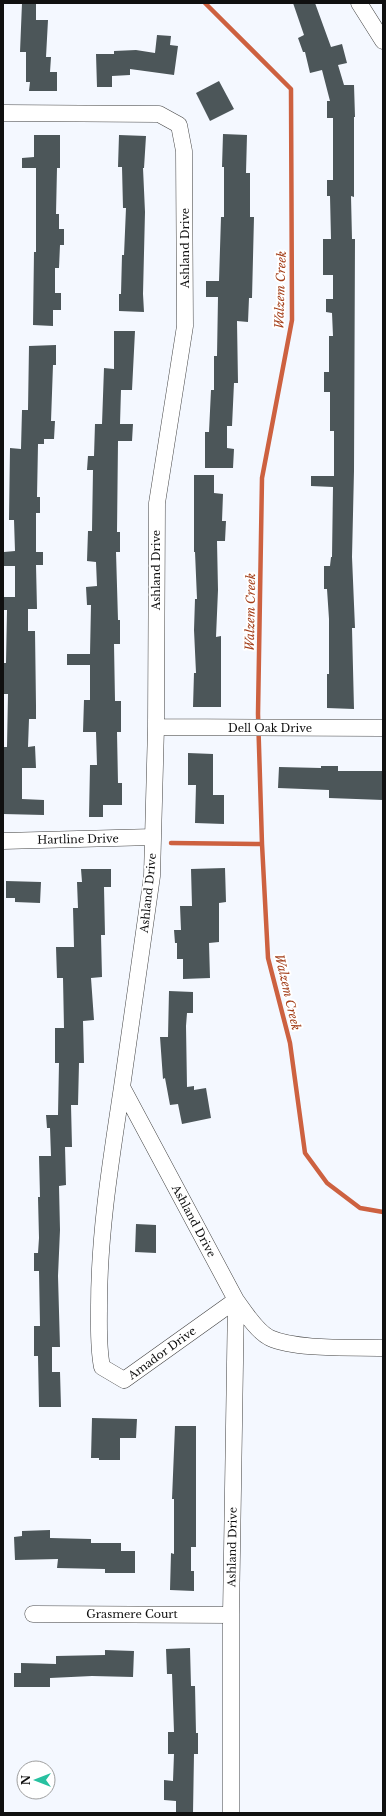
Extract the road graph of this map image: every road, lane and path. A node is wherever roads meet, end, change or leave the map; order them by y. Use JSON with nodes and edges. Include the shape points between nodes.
{"nodes":[{"id":1,"x":359,"y":3,"type":"edge"},
{"id":2,"x":383,"y":41,"type":"edge"},
{"id":3,"x":3,"y":113,"type":"edge"},
{"id":4,"x":156,"y":727,"type":"junction"},
{"id":5,"x":383,"y":728,"type":"edge"},
{"id":6,"x":153,"y":837,"type":"junction"},
{"id":7,"x":3,"y":841,"type":"edge"},
{"id":8,"x":122,"y":1087,"type":"junction"},
{"id":9,"x":236,"y":1300,"type":"junction"},
{"id":10,"x":383,"y":1348,"type":"edge"},
{"id":11,"x":33,"y":1614,"type":"dead end"},
{"id":12,"x":231,"y":1615,"type":"junction"},
{"id":13,"x":231,"y":1813,"type":"edge"}],
"edges":[{"from":1,"to":2,"type":"street"},
{"from":3,"to":4,"type":"street","name":"Ashland Drive","via":[[159,114],[179,125],[182,136],[185,174],[185,326],[157,503]]},
{"from":4,"to":5,"type":"street","name":"Dell Oak Drive"},
{"from":4,"to":6,"type":"street","name":"Ashland Drive"},
{"from":6,"to":7,"type":"street","name":"Hartline Drive"},
{"from":6,"to":8,"type":"street","name":"Ashland Drive","via":[[152,876]]},
{"from":8,"to":9,"type":"street","name":"Ashland Drive"},
{"from":8,"to":9,"type":"street","name":"Amador Drive","via":[[104,1217],[99,1285],[99,1350],[102,1367],[124,1380]]},
{"from":9,"to":10,"type":"street","via":[[254,1325],[269,1338],[301,1345]]},
{"from":9,"to":12,"type":"street","name":"Ashland Drive"},
{"from":11,"to":12,"type":"street","name":"Grasmere Court"},
{"from":12,"to":13,"type":"street","name":"Ashland Drive"}]}
